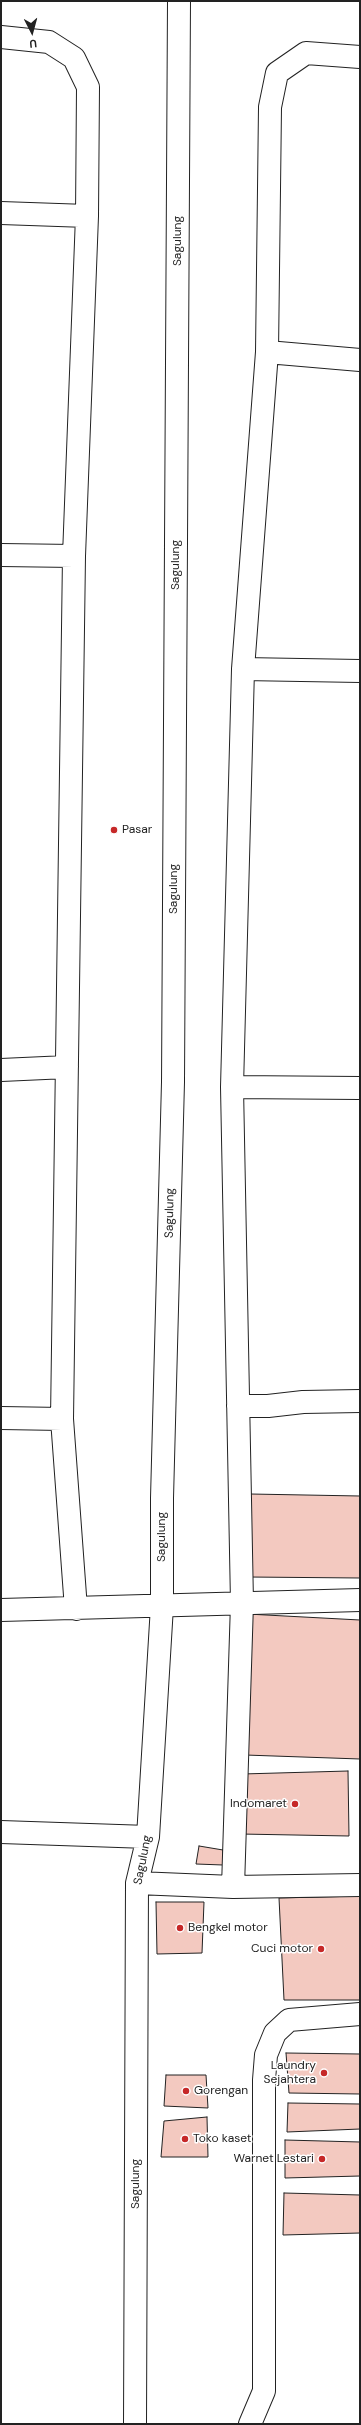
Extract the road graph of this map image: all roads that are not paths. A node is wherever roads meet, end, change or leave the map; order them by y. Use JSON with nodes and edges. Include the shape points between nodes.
{"nodes":[{"id":1,"x":179,"y":1,"type":"edge"},
{"id":2,"x":1,"y":37,"type":"edge"},
{"id":3,"x":360,"y":57,"type":"edge"},
{"id":4,"x":1,"y":213,"type":"edge"},
{"id":5,"x":87,"y":216,"type":"junction"},
{"id":6,"x":267,"y":352,"type":"junction"},
{"id":7,"x":360,"y":360,"type":"edge"},
{"id":8,"x":1,"y":555,"type":"edge"},
{"id":9,"x":74,"y":556,"type":"junction"},
{"id":10,"x":243,"y":669,"type":"junction"},
{"id":11,"x":360,"y":671,"type":"edge"},
{"id":12,"x":67,"y":1067,"type":"junction"},
{"id":13,"x":1,"y":1070,"type":"edge"},
{"id":14,"x":232,"y":1087,"type":"junction"},
{"id":15,"x":360,"y":1088,"type":"edge"},
{"id":16,"x":360,"y":1401,"type":"edge"},
{"id":17,"x":238,"y":1406,"type":"junction"},
{"id":18,"x":1,"y":1418,"type":"edge"},
{"id":19,"x":62,"y":1419,"type":"junction"},
{"id":20,"x":360,"y":1600,"type":"edge"},
{"id":21,"x":242,"y":1603,"type":"junction"},
{"id":22,"x":162,"y":1606,"type":"junction"},
{"id":23,"x":76,"y":1609,"type":"junction"},
{"id":24,"x":1,"y":1610,"type":"edge"},
{"id":25,"x":1,"y":1832,"type":"edge"},
{"id":26,"x":148,"y":1837,"type":"junction"},
{"id":27,"x":137,"y":1883,"type":"junction"},
{"id":28,"x":360,"y":1885,"type":"edge"},
{"id":29,"x":233,"y":1887,"type":"junction"},
{"id":30,"x":360,"y":2014,"type":"edge"},
{"id":31,"x":135,"y":2424,"type":"edge"},
{"id":32,"x":250,"y":2424,"type":"edge"}],
"edges":[{"from":1,"to":22,"type":"street","name":"Sagulung","via":[[173,1074]]},
{"from":2,"to":5,"type":"street","via":[[49,42],[74,58],[88,86]]},
{"from":3,"to":6,"type":"street","via":[[306,53],[277,73],[270,107]]},
{"from":4,"to":5,"type":"street"},
{"from":5,"to":9,"type":"street"},
{"from":6,"to":7,"type":"street"},
{"from":6,"to":10,"type":"street"},
{"from":8,"to":9,"type":"street"},
{"from":9,"to":12,"type":"street"},
{"from":10,"to":11,"type":"street"},
{"from":10,"to":14,"type":"street"},
{"from":12,"to":13,"type":"street"},
{"from":12,"to":19,"type":"street"},
{"from":14,"to":15,"type":"street"},
{"from":14,"to":17,"type":"street"},
{"from":16,"to":17,"type":"street"},
{"from":17,"to":21,"type":"street"},
{"from":18,"to":19,"type":"street"},
{"from":19,"to":23,"type":"street"},
{"from":20,"to":21,"type":"street"},
{"from":21,"to":22,"type":"street"},
{"from":21,"to":29,"type":"street"},
{"from":22,"to":23,"type":"street"},
{"from":22,"to":26,"type":"street","name":"Sagulung"},
{"from":23,"to":24,"type":"street"},
{"from":25,"to":26,"type":"street"},
{"from":26,"to":27,"type":"street","name":"Sagulung"},
{"from":27,"to":29,"type":"street"},
{"from":27,"to":31,"type":"street","name":"Sagulung"},
{"from":28,"to":29,"type":"street"},
{"from":30,"to":32,"type":"street","via":[[289,2020],[275,2034],[266,2056],[264,2391]]}]}
